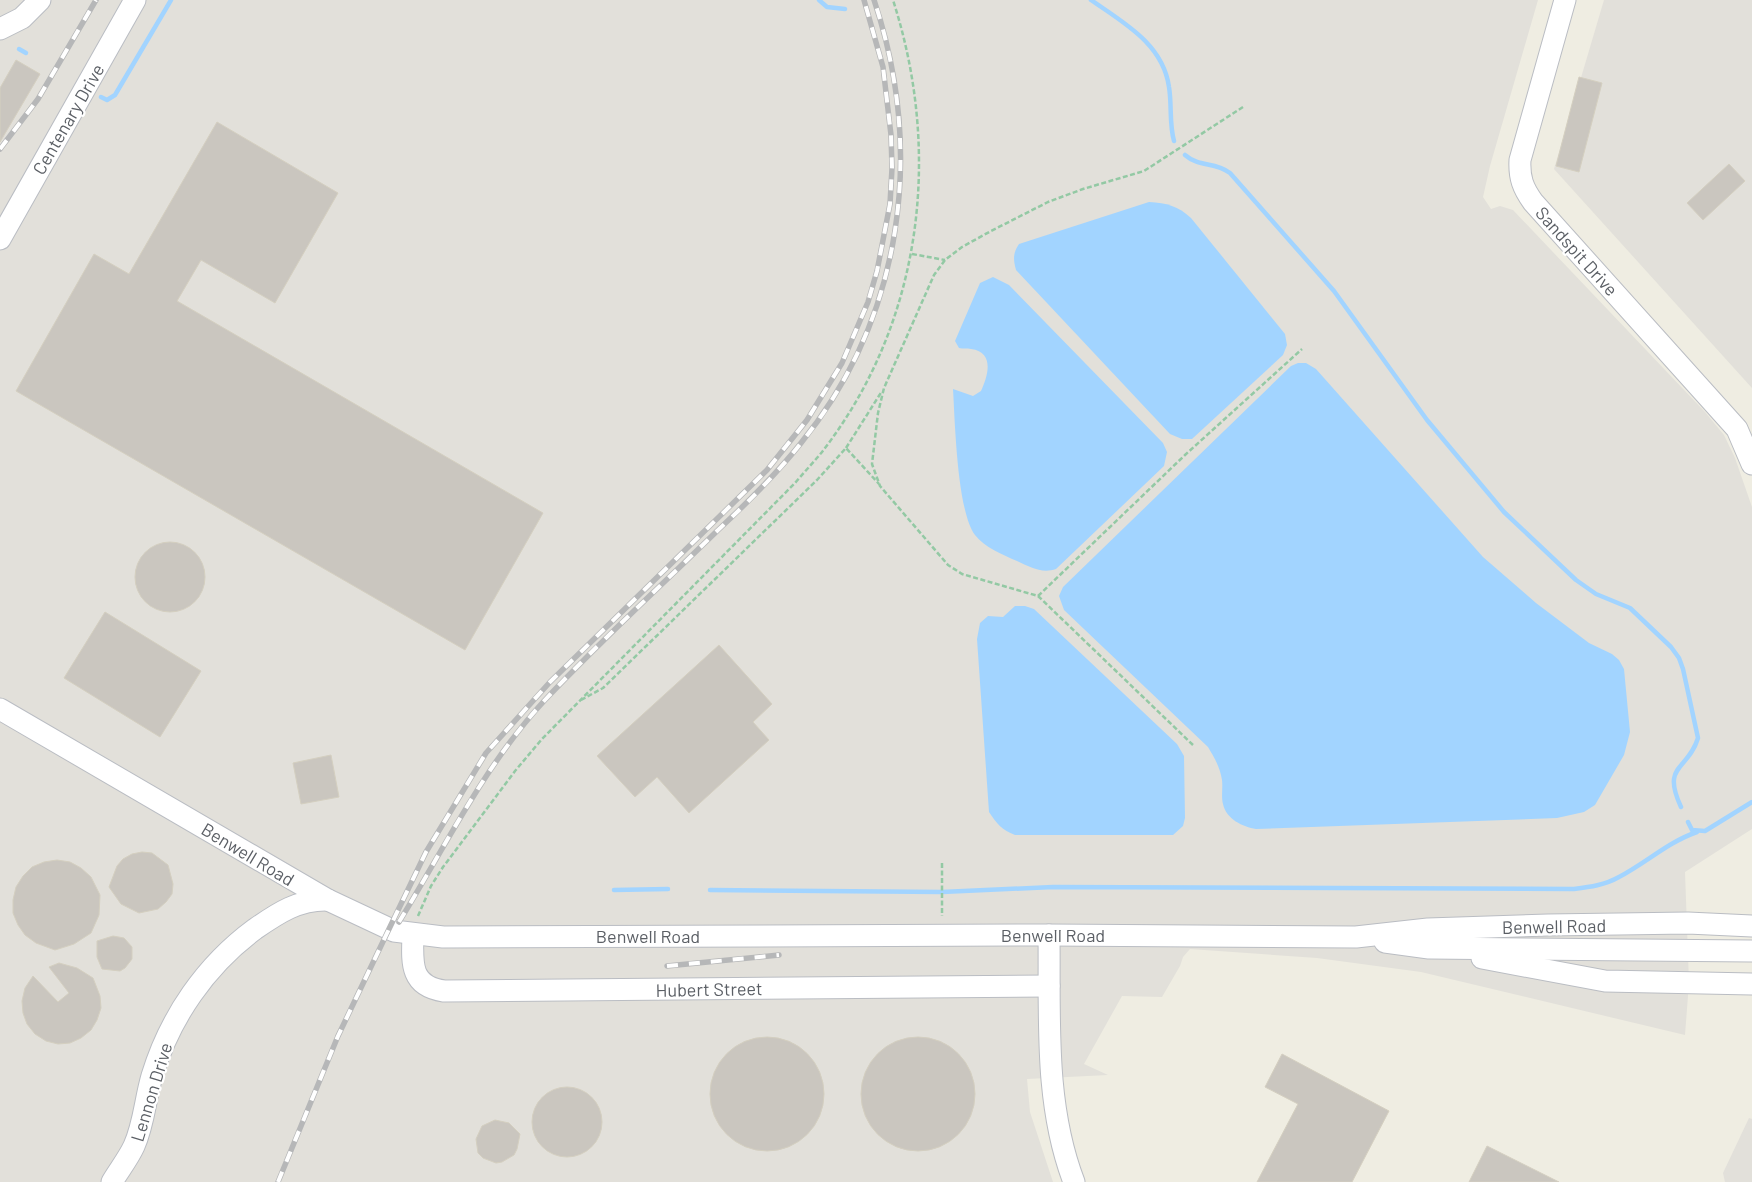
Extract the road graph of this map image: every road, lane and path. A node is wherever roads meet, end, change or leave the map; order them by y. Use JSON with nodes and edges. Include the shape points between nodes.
{"nodes":[{"id":1,"x":40,"y":0,"type":"edge"},
{"id":2,"x":135,"y":0,"type":"edge"},
{"id":3,"x":893,"y":0,"type":"edge"},
{"id":4,"x":1565,"y":0,"type":"edge"},
{"id":5,"x":0,"y":29,"type":"edge"},
{"id":6,"x":1244,"y":107,"type":"dead end"},
{"id":7,"x":0,"y":238,"type":"edge"},
{"id":8,"x":912,"y":254,"type":"junction"},
{"id":9,"x":945,"y":260,"type":"junction"},
{"id":10,"x":1302,"y":349,"type":"dead end"},
{"id":11,"x":884,"y":388,"type":"junction"},
{"id":12,"x":846,"y":448,"type":"junction"},
{"id":13,"x":1752,"y":464,"type":"edge"},
{"id":14,"x":880,"y":486,"type":"junction"},
{"id":15,"x":1038,"y":596,"type":"junction"},
{"id":16,"x":578,"y":702,"type":"junction"},
{"id":17,"x":0,"y":709,"type":"edge"},
{"id":18,"x":1193,"y":745,"type":"dead end"},
{"id":19,"x":942,"y":863,"type":"dead end"},
{"id":20,"x":328,"y":900,"type":"junction"},
{"id":21,"x":1752,"y":926,"type":"edge"},
{"id":22,"x":413,"y":935,"type":"junction"},
{"id":23,"x":1049,"y":935,"type":"junction"},
{"id":24,"x":942,"y":936,"type":"junction"},
{"id":25,"x":1356,"y":937,"type":"junction"},
{"id":26,"x":1429,"y":948,"type":"junction"},
{"id":27,"x":1752,"y":951,"type":"edge"},
{"id":28,"x":1752,"y":984,"type":"edge"},
{"id":29,"x":1049,"y":986,"type":"junction"},
{"id":30,"x":112,"y":1182,"type":"edge"},
{"id":31,"x":1074,"y":1182,"type":"edge"}],
"edges":[{"from":1,"to":5,"type":"street","via":[[22,18]]},
{"from":2,"to":7,"type":"street","name":"Centenary Drive"},
{"from":3,"to":8,"type":"path","via":[[909,55],[919,129],[921,172]]},
{"from":4,"to":13,"type":"street","name":"Sandspit Drive","via":[[1520,160],[1519,176],[1533,202],[1737,429]]},
{"from":6,"to":9,"type":"path","via":[[1144,171],[1048,202],[962,247]]},
{"from":8,"to":9,"type":"path"},
{"from":8,"to":16,"type":"path","via":[[900,298],[868,378],[825,449]]},
{"from":9,"to":11,"type":"path","via":[[934,274]]},
{"from":10,"to":15,"type":"path","via":[[1185,455]]},
{"from":11,"to":12,"type":"path"},
{"from":11,"to":14,"type":"path","via":[[872,464]]},
{"from":12,"to":14,"type":"path"},
{"from":12,"to":16,"type":"path","via":[[603,688]]},
{"from":14,"to":15,"type":"path","via":[[948,564],[962,574]]},
{"from":15,"to":18,"type":"path"},
{"from":16,"to":22,"type":"path","via":[[514,771],[443,867],[424,900]]},
{"from":17,"to":20,"type":"street","name":"Benwell Road"},
{"from":19,"to":24,"type":"path"},
{"from":20,"to":22,"type":"street","name":"Benwell Road","via":[[384,927]]},
{"from":20,"to":30,"type":"street","name":"Lennon Drive","via":[[304,902],[282,911],[244,937],[204,977],[182,1008],[162,1049],[135,1144]]},
{"from":21,"to":25,"type":"street","name":"Benwell Road","via":[[1688,923],[1538,925],[1428,929]]},
{"from":22,"to":24,"type":"street","name":"Benwell Road"},
{"from":22,"to":29,"type":"street","name":"Hubert Street","via":[[413,964],[418,977],[424,986],[444,991]]},
{"from":23,"to":24,"type":"street","name":"Benwell Road"},
{"from":23,"to":25,"type":"street","name":"Benwell Road"},
{"from":23,"to":29,"type":"street"},
{"from":25,"to":26,"type":"street","name":"Benwell Road"},
{"from":26,"to":27,"type":"street","name":"Benwell Road"},
{"from":26,"to":28,"type":"street","name":"Benwell Road","via":[[1605,981]]},
{"from":29,"to":31,"type":"street","via":[[1054,1104],[1058,1130]]}]}
